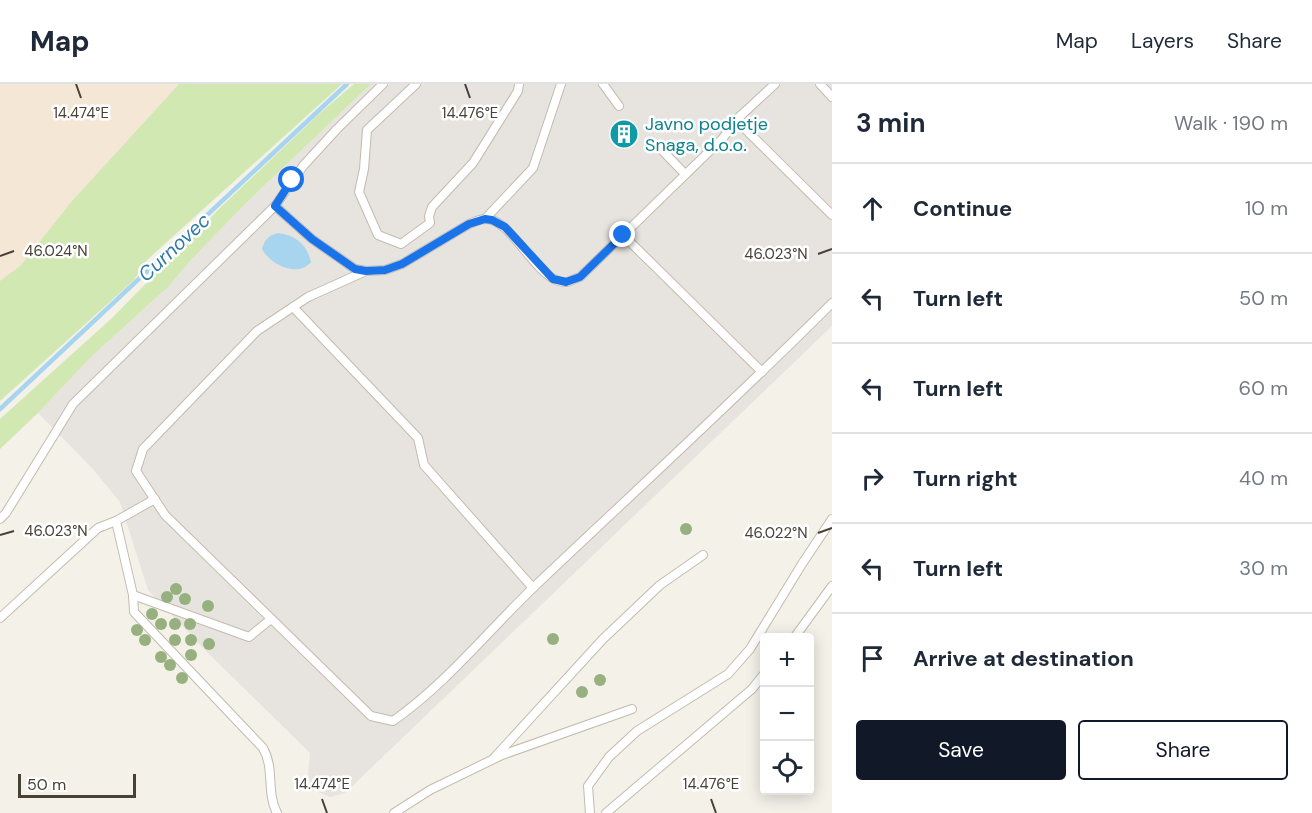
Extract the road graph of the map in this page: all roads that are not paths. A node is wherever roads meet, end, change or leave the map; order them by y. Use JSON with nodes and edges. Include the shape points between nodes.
{"nodes":[{"id":1,"x":383,"y":84,"type":"edge"},
{"id":2,"x":416,"y":84,"type":"edge"},
{"id":3,"x":519,"y":84,"type":"edge"},
{"id":4,"x":561,"y":84,"type":"edge"},
{"id":5,"x":603,"y":84,"type":"edge"},
{"id":6,"x":775,"y":84,"type":"edge"},
{"id":7,"x":820,"y":84,"type":"edge"},
{"id":8,"x":832,"y":97,"type":"edge"},
{"id":9,"x":620,"y":106,"type":"dead end"},
{"id":10,"x":736,"y":120,"type":"junction"},
{"id":11,"x":658,"y":146,"type":"dead end"},
{"id":12,"x":685,"y":174,"type":"junction"},
{"id":13,"x":275,"y":206,"type":"junction"},
{"id":14,"x":832,"y":215,"type":"edge"},
{"id":15,"x":485,"y":219,"type":"junction"},
{"id":16,"x":623,"y":235,"type":"junction"},
{"id":17,"x":366,"y":271,"type":"junction"},
{"id":18,"x":832,"y":303,"type":"edge"},
{"id":19,"x":293,"y":307,"type":"junction"},
{"id":20,"x":762,"y":372,"type":"junction"},
{"id":21,"x":154,"y":499,"type":"junction"},
{"id":22,"x":0,"y":519,"type":"edge"},
{"id":23,"x":832,"y":519,"type":"edge"},
{"id":24,"x":116,"y":521,"type":"junction"},
{"id":25,"x":703,"y":555,"type":"dead end"},
{"id":26,"x":832,"y":586,"type":"edge"},
{"id":27,"x":533,"y":588,"type":"junction"},
{"id":28,"x":133,"y":595,"type":"junction"},
{"id":29,"x":0,"y":618,"type":"edge"},
{"id":30,"x":271,"y":619,"type":"junction"},
{"id":31,"x":798,"y":633,"type":"edge"},
{"id":32,"x":760,"y":680,"type":"edge"},
{"id":33,"x":632,"y":709,"type":"dead end"},
{"id":34,"x":494,"y":758,"type":"junction"},
{"id":35,"x":276,"y":813,"type":"edge"},
{"id":36,"x":394,"y":813,"type":"edge"},
{"id":37,"x":590,"y":813,"type":"edge"},
{"id":38,"x":606,"y":813,"type":"edge"}],
"edges":[{"from":1,"to":13,"type":"lane","via":[[303,166]]},
{"from":2,"to":3,"type":"lane","via":[[367,130],[359,192],[378,235],[401,244],[430,223],[432,207],[473,163]]},
{"from":4,"to":15,"type":"lane","via":[[533,168]]},
{"from":5,"to":9,"type":"lane"},
{"from":6,"to":10,"type":"lane"},
{"from":7,"to":8,"type":"lane"},
{"from":10,"to":12,"type":"lane"},
{"from":10,"to":14,"type":"lane"},
{"from":11,"to":12,"type":"lane"},
{"from":12,"to":16,"type":"lane"},
{"from":13,"to":17,"type":"lane","via":[[312,239],[355,269]]},
{"from":13,"to":22,"type":"lane","via":[[73,404]]},
{"from":15,"to":16,"type":"lane","via":[[505,227],[553,279],[566,282],[580,277]]},
{"from":15,"to":17,"type":"lane","via":[[469,224],[402,264]]},
{"from":16,"to":20,"type":"lane"},
{"from":17,"to":19,"type":"lane"},
{"from":18,"to":20,"type":"lane"},
{"from":19,"to":21,"type":"lane","via":[[257,331],[143,450],[136,471]]},
{"from":19,"to":27,"type":"lane","via":[[418,438],[424,465]]},
{"from":20,"to":27,"type":"lane"},
{"from":21,"to":24,"type":"lane"},
{"from":21,"to":30,"type":"lane","via":[[165,515]]},
{"from":23,"to":37,"type":"lane","via":[[750,649],[728,674],[638,731],[609,757],[588,786]]},
{"from":24,"to":28,"type":"lane"},
{"from":24,"to":29,"type":"lane","via":[[98,528]]},
{"from":25,"to":34,"type":"lane","via":[[660,585],[603,639]]},
{"from":26,"to":31,"type":"lane"},
{"from":27,"to":30,"type":"lane","via":[[419,703],[393,721],[371,716]]},
{"from":28,"to":30,"type":"lane","via":[[249,638]]},
{"from":28,"to":35,"type":"lane","via":[[134,612],[264,748],[271,769],[270,798]]},
{"from":32,"to":38,"type":"lane"},
{"from":33,"to":34,"type":"lane"},
{"from":34,"to":36,"type":"lane"}]}
